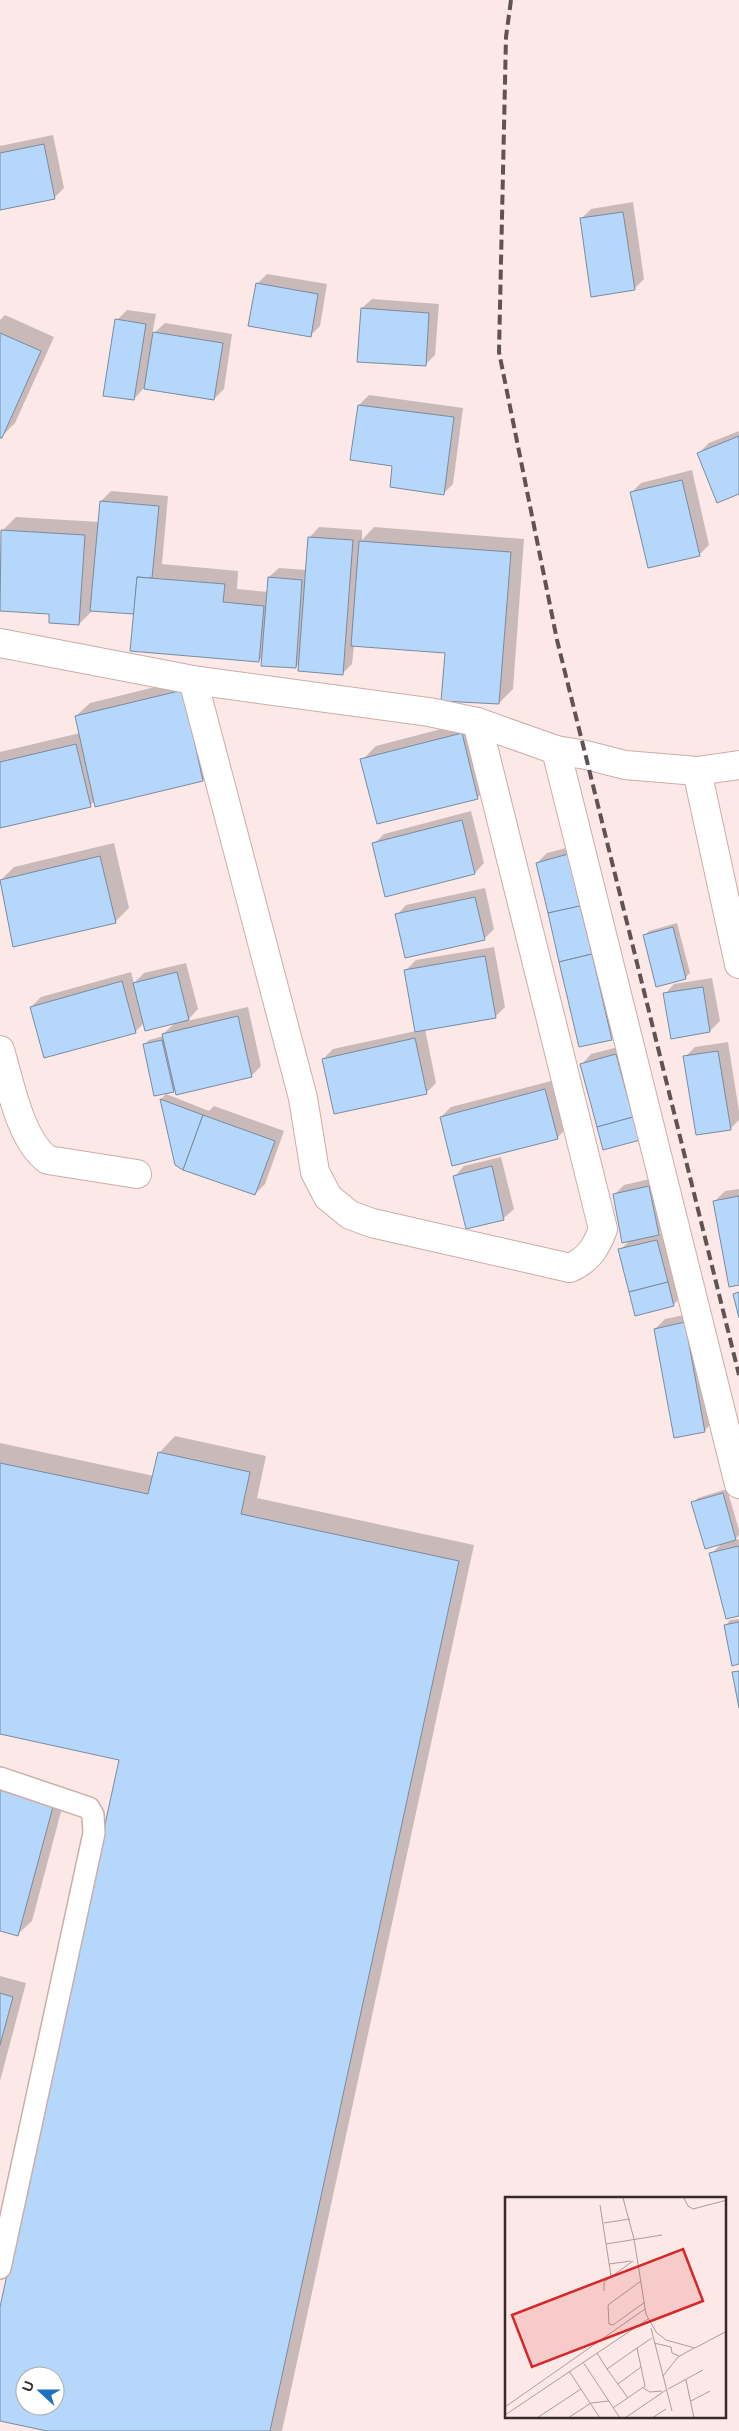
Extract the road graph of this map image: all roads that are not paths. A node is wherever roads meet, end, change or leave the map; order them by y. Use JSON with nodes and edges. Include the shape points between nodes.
{"nodes":[{"id":1,"x":0,"y":643,"type":"edge"},
{"id":2,"x":193,"y":680,"type":"junction"},
{"id":3,"x":478,"y":722,"type":"junction"},
{"id":4,"x":556,"y":750,"type":"junction"},
{"id":5,"x":739,"y":765,"type":"edge"},
{"id":6,"x":697,"y":771,"type":"junction"},
{"id":7,"x":739,"y":964,"type":"edge"},
{"id":8,"x":0,"y":1050,"type":"edge"},
{"id":9,"x":137,"y":1174,"type":"dead end"},
{"id":10,"x":739,"y":1484,"type":"edge"},
{"id":11,"x":0,"y":1778,"type":"edge"},
{"id":12,"x":0,"y":2268,"type":"edge"}],
"edges":[{"from":1,"to":2,"type":"street"},
{"from":2,"to":3,"type":"street","via":[[356,700]]},
{"from":2,"to":3,"type":"street","via":[[303,1098],[315,1172],[328,1197],[350,1216],[372,1224],[570,1268],[591,1254],[603,1229]]},
{"from":3,"to":4,"type":"street"},
{"from":4,"to":6,"type":"street","via":[[625,765]]},
{"from":4,"to":10,"type":"street"},
{"from":5,"to":6,"type":"street"},
{"from":6,"to":7,"type":"street"},
{"from":8,"to":9,"type":"street","via":[[27,1133],[37,1152],[48,1160],[65,1164]]},
{"from":11,"to":12,"type":"lane","via":[[89,1808],[94,1833]]}]}
